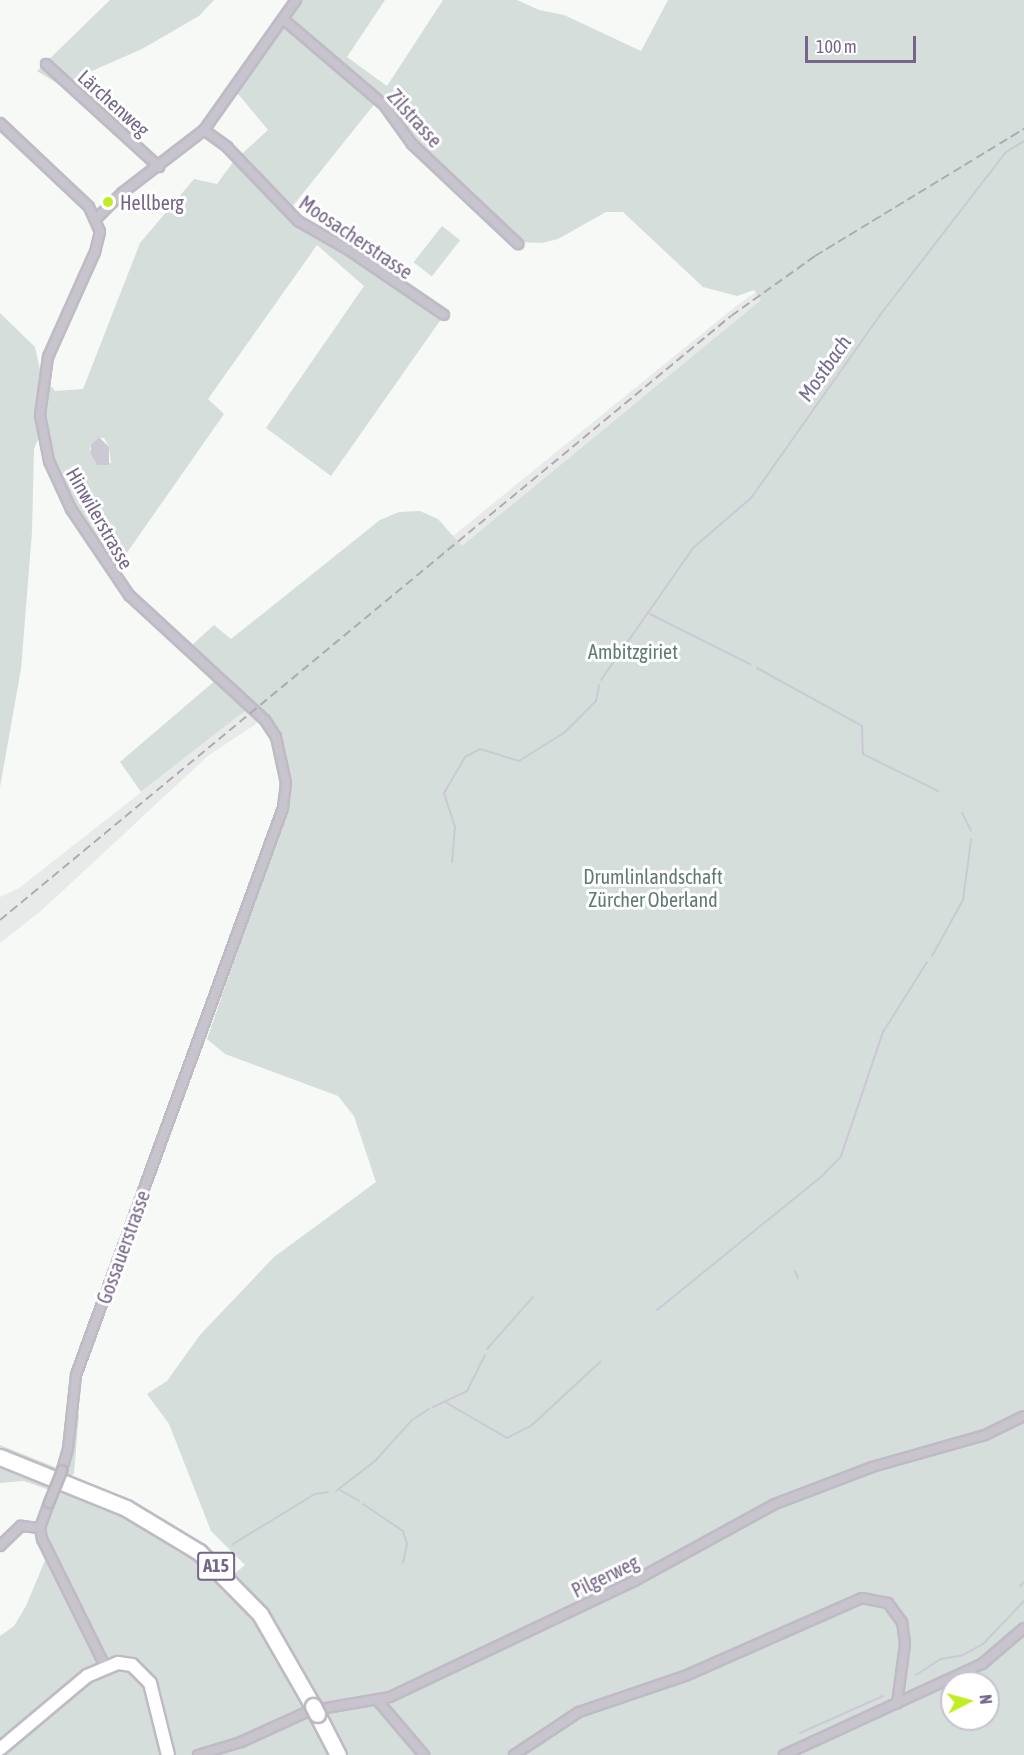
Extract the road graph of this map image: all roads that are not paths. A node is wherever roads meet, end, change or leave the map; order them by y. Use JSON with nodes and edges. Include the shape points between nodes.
{"nodes":[{"id":1,"x":296,"y":0,"type":"edge"},
{"id":2,"x":283,"y":19,"type":"junction"},
{"id":3,"x":46,"y":64,"type":"dead end"},
{"id":4,"x":0,"y":123,"type":"edge"},
{"id":5,"x":204,"y":130,"type":"junction"},
{"id":6,"x":159,"y":166,"type":"junction"},
{"id":7,"x":97,"y":218,"type":"junction"},
{"id":8,"x":518,"y":244,"type":"dead end"},
{"id":9,"x":444,"y":315,"type":"dead end"},
{"id":10,"x":255,"y":709,"type":"joint"},
{"id":11,"x":1024,"y":1416,"type":"edge"},
{"id":12,"x":0,"y":1456,"type":"edge"},
{"id":13,"x":0,"y":1463,"type":"edge"},
{"id":14,"x":28,"y":1470,"type":"junction"},
{"id":15,"x":40,"y":1527,"type":"junction"},
{"id":16,"x":0,"y":1546,"type":"edge"},
{"id":17,"x":1024,"y":1628,"type":"edge"},
{"id":18,"x":105,"y":1666,"type":"junction"},
{"id":19,"x":378,"y":1701,"type":"junction"},
{"id":20,"x":897,"y":1702,"type":"junction"},
{"id":21,"x":0,"y":1749,"type":"edge"},
{"id":22,"x":168,"y":1755,"type":"edge"},
{"id":23,"x":198,"y":1755,"type":"edge"},
{"id":24,"x":338,"y":1755,"type":"edge"},
{"id":25,"x":424,"y":1755,"type":"edge"},
{"id":26,"x":514,"y":1755,"type":"edge"},
{"id":27,"x":784,"y":1755,"type":"edge"}],
"edges":[{"from":1,"to":2,"type":"street"},
{"from":2,"to":5,"type":"street"},
{"from":2,"to":8,"type":"street","name":"Zilstrasse","via":[[384,105],[412,144]]},
{"from":3,"to":6,"type":"street","name":"Lärchenweg"},
{"from":4,"to":7,"type":"street"},
{"from":5,"to":6,"type":"street"},
{"from":5,"to":9,"type":"street","name":"Moosacherstrasse","via":[[227,147],[298,221]]},
{"from":6,"to":7,"type":"street"},
{"from":7,"to":10,"type":"street","name":"Hinwilerstrasse","via":[[100,232],[96,252],[48,357],[40,415],[49,462],[71,509],[129,595]]},
{"from":10,"to":15,"type":"street","name":"Gossauerstrasse","bridge":true,"via":[[276,737],[284,762],[283,808],[76,1375],[68,1449]]},
{"from":11,"to":19,"type":"street","name":"Pilgerweg","via":[[985,1435],[872,1467],[775,1504],[636,1580]]},
{"from":12,"to":14,"type":"highway","number":"A15"},
{"from":13,"to":14,"type":"highway","number":"A15"},
{"from":14,"to":24,"type":"highway","number":"A15","via":[[145,1518],[207,1558],[260,1614]]},
{"from":15,"to":16,"type":"street","via":[[21,1526]]},
{"from":15,"to":18,"type":"street","via":[[48,1553]]},
{"from":17,"to":20,"type":"street","via":[[988,1660]]},
{"from":18,"to":21,"type":"street","via":[[87,1676]]},
{"from":18,"to":22,"type":"street","via":[[132,1665],[150,1683]]},
{"from":19,"to":23,"type":"street","name":"Pilgerweg","via":[[336,1704],[299,1714],[241,1742]]},
{"from":19,"to":25,"type":"street"},
{"from":20,"to":26,"type":"street","via":[[905,1644],[902,1622],[888,1603],[858,1599],[685,1676],[579,1712]]},
{"from":20,"to":27,"type":"street"}]}
